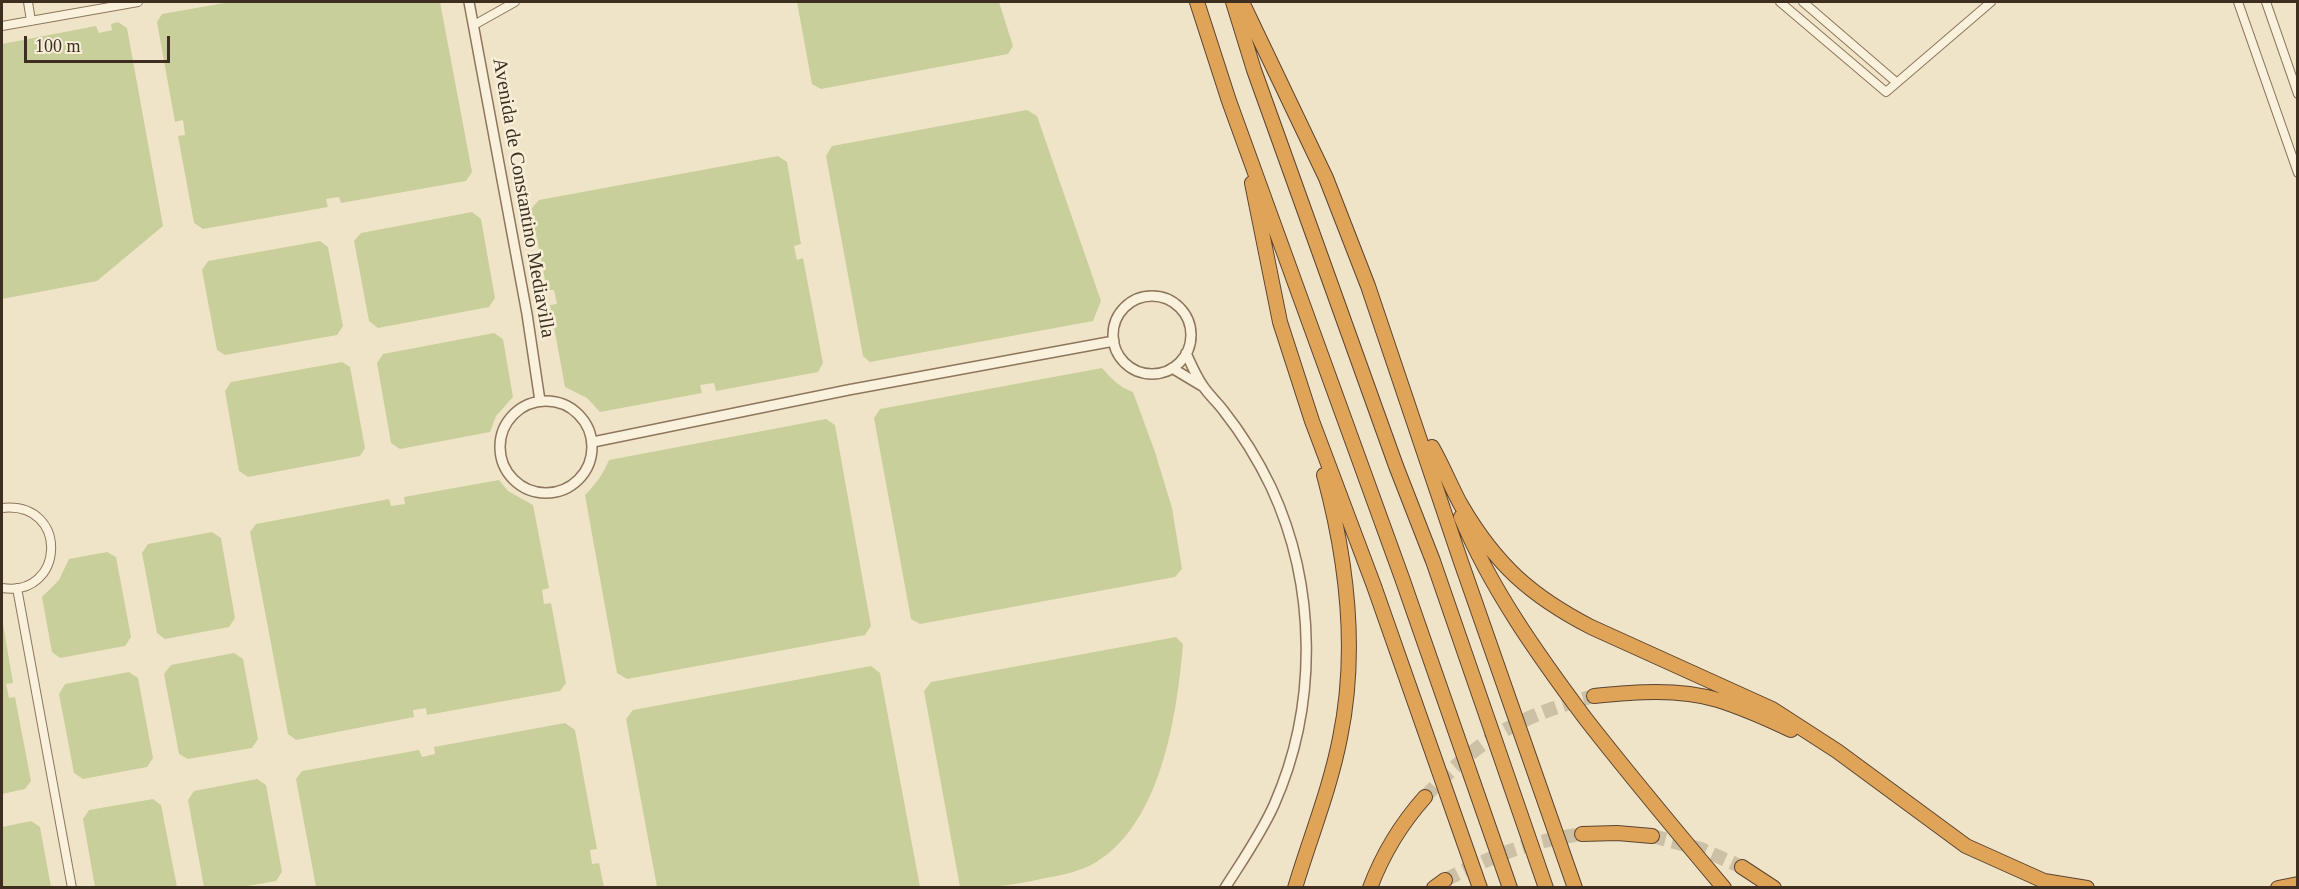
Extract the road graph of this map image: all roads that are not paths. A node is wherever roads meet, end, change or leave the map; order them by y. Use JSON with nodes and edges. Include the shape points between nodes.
{"nodes":[{"id":1,"x":28,"y":2,"type":"edge"},
{"id":2,"x":138,"y":2,"type":"edge"},
{"id":3,"x":469,"y":2,"type":"edge"},
{"id":4,"x":515,"y":2,"type":"edge"},
{"id":5,"x":1197,"y":2,"type":"edge"},
{"id":6,"x":1233,"y":2,"type":"edge"},
{"id":7,"x":1242,"y":2,"type":"edge"},
{"id":8,"x":1780,"y":2,"type":"edge"},
{"id":9,"x":1803,"y":2,"type":"edge"},
{"id":10,"x":1991,"y":2,"type":"edge"},
{"id":11,"x":2238,"y":2,"type":"edge"},
{"id":12,"x":2266,"y":2,"type":"edge"},
{"id":13,"x":31,"y":21,"type":"junction"},
{"id":14,"x":474,"y":25,"type":"junction"},
{"id":15,"x":2,"y":26,"type":"edge"},
{"id":16,"x":1896,"y":82,"type":"junction"},
{"id":17,"x":2298,"y":94,"type":"edge"},
{"id":18,"x":1251,"y":163,"type":"junction"},
{"id":19,"x":2298,"y":173,"type":"edge"},
{"id":20,"x":1386,"y":337,"type":"junction"},
{"id":21,"x":1114,"y":341,"type":"junction"},
{"id":22,"x":1186,"y":353,"type":"junction"},
{"id":23,"x":1172,"y":368,"type":"junction"},
{"id":24,"x":1202,"y":386,"type":"junction"},
{"id":25,"x":540,"y":401,"type":"junction"},
{"id":26,"x":1312,"y":421,"type":"junction"},
{"id":27,"x":593,"y":442,"type":"junction"},
{"id":28,"x":1432,"y":447,"type":"junction"},
{"id":29,"x":2,"y":507,"type":"edge"},
{"id":30,"x":2,"y":588,"type":"edge"},
{"id":31,"x":17,"y":588,"type":"junction"},
{"id":32,"x":1594,"y":696,"type":"tunnel mouth"},
{"id":33,"x":1837,"y":751,"type":"junction"},
{"id":34,"x":1334,"y":760,"type":"junction"},
{"id":35,"x":1425,"y":797,"type":"tunnel mouth"},
{"id":36,"x":1582,"y":834,"type":"tunnel mouth"},
{"id":37,"x":1652,"y":836,"type":"tunnel mouth"},
{"id":38,"x":1742,"y":867,"type":"tunnel mouth"},
{"id":39,"x":2298,"y":884,"type":"edge"},
{"id":40,"x":72,"y":888,"type":"edge"},
{"id":41,"x":1225,"y":888,"type":"edge"},
{"id":42,"x":1286,"y":888,"type":"edge"},
{"id":43,"x":1295,"y":888,"type":"edge"},
{"id":44,"x":1370,"y":888,"type":"edge"},
{"id":45,"x":1480,"y":888,"type":"edge"},
{"id":46,"x":1510,"y":888,"type":"edge"},
{"id":47,"x":1546,"y":888,"type":"edge"},
{"id":48,"x":1575,"y":888,"type":"edge"},
{"id":49,"x":1724,"y":888,"type":"edge"},
{"id":50,"x":1774,"y":888,"type":"edge"},
{"id":51,"x":2087,"y":888,"type":"edge"},
{"id":52,"x":2278,"y":888,"type":"edge"}],
"edges":[{"from":1,"to":13,"type":"street"},
{"from":2,"to":13,"type":"street"},
{"from":3,"to":14,"type":"street","name":"Avenida de Constantino Mediavilla"},
{"from":4,"to":14,"type":"street"},
{"from":5,"to":18,"type":"highway"},
{"from":6,"to":47,"type":"highway"},
{"from":7,"to":20,"type":"highway","via":[[1326,178]]},
{"from":8,"to":16,"type":"street","via":[[1886,92]]},
{"from":9,"to":16,"type":"street"},
{"from":10,"to":16,"type":"street"},
{"from":11,"to":19,"type":"street"},
{"from":12,"to":17,"type":"street"},
{"from":13,"to":15,"type":"street"},
{"from":14,"to":25,"type":"street","name":"Avenida de Constantino Mediavilla"},
{"from":18,"to":26,"type":"highway","via":[[1253,192],[1280,322]]},
{"from":18,"to":46,"type":"highway"},
{"from":20,"to":28,"type":"highway"},
{"from":20,"to":48,"type":"highway"},
{"from":21,"to":22,"type":"street","via":[[1114,327],[1125,308],[1137,299],[1154,296],[1172,301],[1186,315],[1191,334]]},
{"from":21,"to":23,"type":"street","via":[[1123,360],[1141,372]]},
{"from":21,"to":27,"type":"street"},
{"from":22,"to":23,"type":"street"},
{"from":22,"to":24,"type":"street"},
{"from":23,"to":24,"type":"street"},
{"from":24,"to":41,"type":"street","via":[[1249,446],[1271,488],[1297,560],[1306,618],[1305,692],[1293,752],[1274,806]]},
{"from":25,"to":27,"type":"street","via":[[568,406],[589,428]]},
{"from":25,"to":27,"type":"street","via":[[525,406],[504,427],[501,456],[506,471],[516,482],[543,493],[570,487],[587,468]]},
{"from":26,"to":34,"type":"highway","via":[[1334,510],[1347,605],[1347,691]]},
{"from":26,"to":45,"type":"highway"},
{"from":28,"to":33,"type":"highway","via":[[1479,533],[1503,565],[1531,591],[1591,627],[1772,709]]},
{"from":28,"to":49,"type":"highway","via":[[1474,549],[1527,638],[1641,790]]},
{"from":29,"to":31,"type":"street","via":[[26,510],[37,516],[50,536],[49,564],[41,576]]},
{"from":30,"to":31,"type":"street"},
{"from":31,"to":40,"type":"street"},
{"from":32,"to":33,"type":"highway","via":[[1672,692],[1717,699]]},
{"from":33,"to":51,"type":"highway","via":[[1966,846],[2044,881]]},
{"from":34,"to":42,"type":"highway"},
{"from":34,"to":43,"type":"highway"},
{"from":35,"to":44,"type":"highway","via":[[1387,849]]},
{"from":36,"to":37,"type":"highway"},
{"from":38,"to":50,"type":"highway"},
{"from":39,"to":52,"type":"highway"}]}
